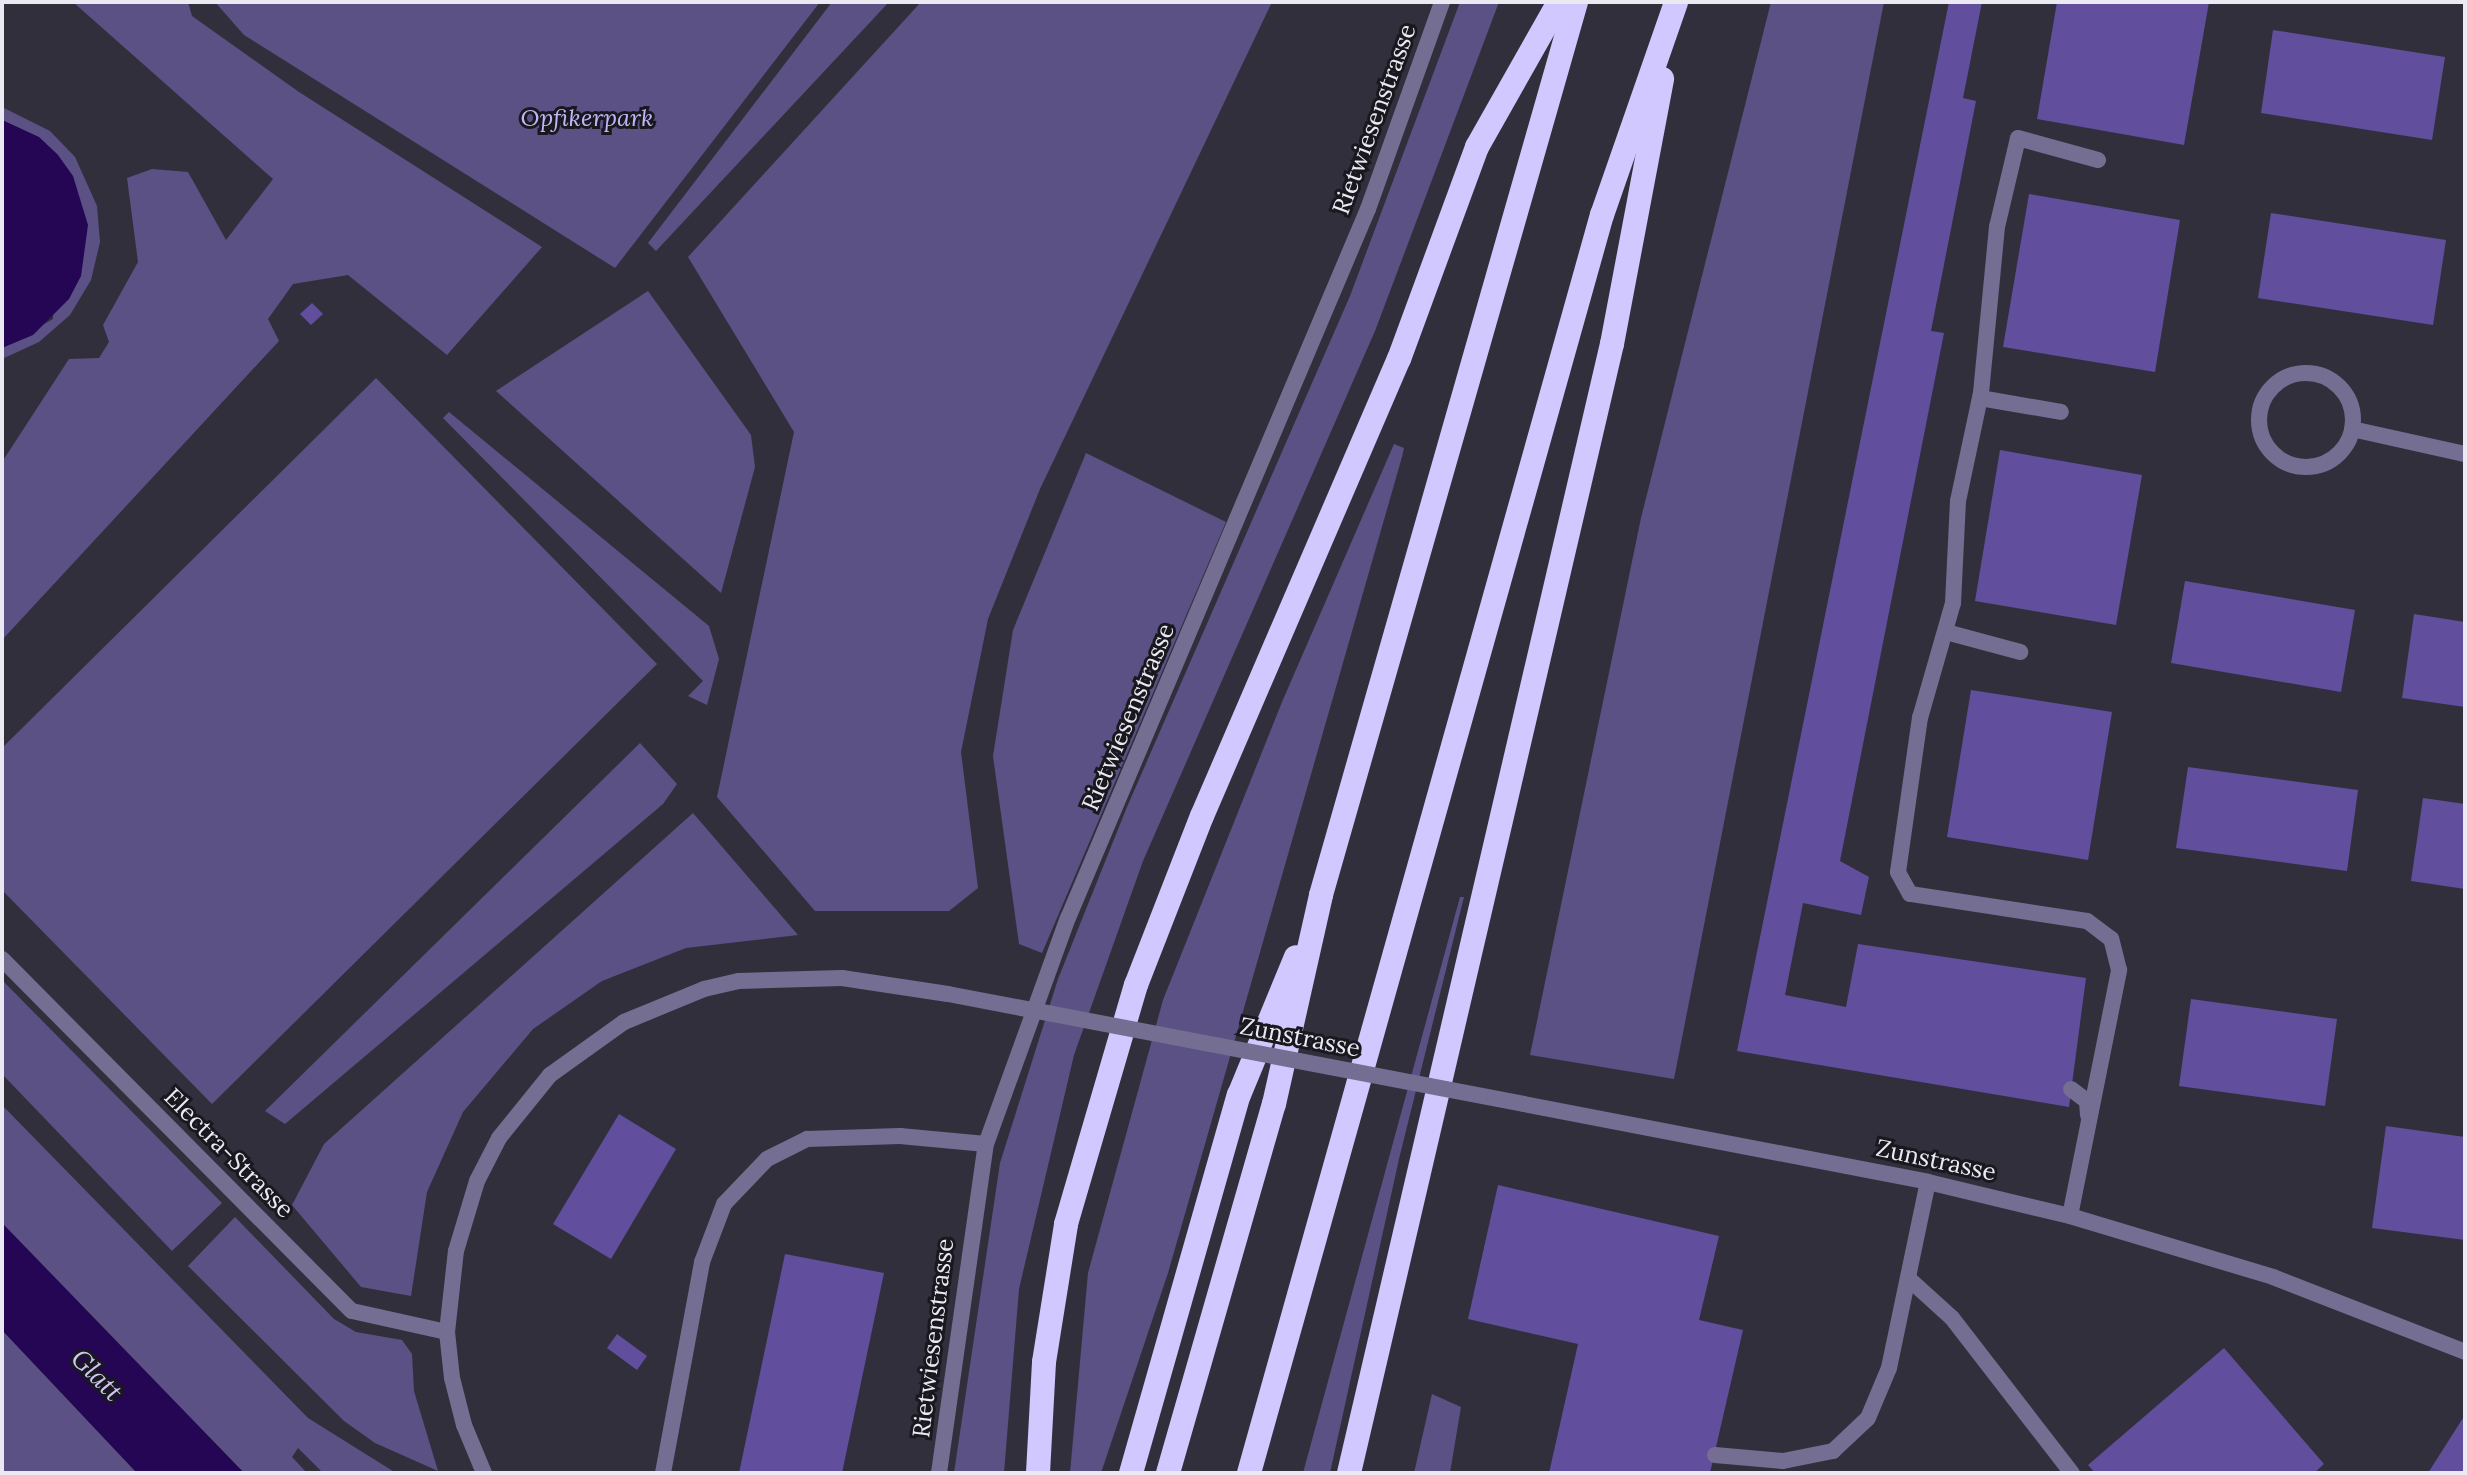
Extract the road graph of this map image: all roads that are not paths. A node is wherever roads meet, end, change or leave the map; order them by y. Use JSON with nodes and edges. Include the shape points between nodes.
{"nodes":[{"id":1,"x":1442,"y":2,"type":"edge"},
{"id":2,"x":1559,"y":2,"type":"edge"},
{"id":3,"x":1576,"y":2,"type":"edge"},
{"id":4,"x":1676,"y":2,"type":"edge"},
{"id":5,"x":2098,"y":160,"type":"dead end"},
{"id":6,"x":1980,"y":398,"type":"junction"},
{"id":7,"x":2061,"y":412,"type":"dead end"},
{"id":8,"x":2352,"y":429,"type":"junction"},
{"id":9,"x":2465,"y":454,"type":"edge"},
{"id":10,"x":1946,"y":632,"type":"junction"},
{"id":11,"x":2020,"y":652,"type":"dead end"},
{"id":12,"x":1321,"y":895,"type":"junction"},
{"id":13,"x":2,"y":959,"type":"edge"},
{"id":14,"x":2071,"y":1089,"type":"dead end"},
{"id":15,"x":2088,"y":1125,"type":"junction"},
{"id":16,"x":986,"y":1144,"type":"junction"},
{"id":17,"x":1928,"y":1182,"type":"junction"},
{"id":18,"x":2070,"y":1216,"type":"junction"},
{"id":19,"x":1909,"y":1279,"type":"junction"},
{"id":20,"x":447,"y":1332,"type":"junction"},
{"id":21,"x":2465,"y":1352,"type":"edge"},
{"id":22,"x":1715,"y":1455,"type":"dead end"},
{"id":23,"x":484,"y":1473,"type":"edge"},
{"id":24,"x":663,"y":1473,"type":"edge"},
{"id":25,"x":939,"y":1473,"type":"edge"},
{"id":26,"x":1038,"y":1473,"type":"edge"},
{"id":27,"x":1131,"y":1473,"type":"edge"},
{"id":28,"x":1168,"y":1473,"type":"edge"},
{"id":29,"x":1249,"y":1473,"type":"edge"},
{"id":30,"x":1349,"y":1473,"type":"edge"},
{"id":31,"x":2072,"y":1473,"type":"edge"}],
"edges":[{"from":1,"to":16,"type":"street","name":"Rietwiesenstrasse","via":[[1368,209],[1068,918]]},
{"from":2,"to":26,"type":"highway","via":[[1477,147],[1399,359],[1202,816],[1136,985],[1097,1105],[1061,1250],[1044,1362]]},
{"from":3,"to":12,"type":"highway"},
{"from":4,"to":29,"type":"highway","via":[[1602,215]]},
{"from":4,"to":30,"type":"highway","via":[[1612,344]]},
{"from":5,"to":6,"type":"street","via":[[2018,138],[1997,227]]},
{"from":6,"to":7,"type":"street"},
{"from":6,"to":10,"type":"street","via":[[1958,501]]},
{"from":8,"to":8,"type":"street","via":[[2346,394],[2321,375],[2290,375],[2276,383],[2260,408],[2263,439],[2271,452],[2298,466],[2328,462],[2340,453]]},
{"from":8,"to":9,"type":"street"},
{"from":10,"to":11,"type":"street"},
{"from":10,"to":15,"type":"street","via":[[1920,718],[1898,872],[1910,894],[2087,921],[2111,939],[2119,970]]},
{"from":12,"to":27,"type":"highway","via":[[1239,1095]]},
{"from":12,"to":28,"type":"highway","via":[[1274,1104]]},
{"from":13,"to":20,"type":"street","name":"Electra-Strasse","via":[[352,1311]]},
{"from":14,"to":15,"type":"street","via":[[2087,1101]]},
{"from":15,"to":18,"type":"street"},
{"from":16,"to":24,"type":"street","via":[[900,1136],[807,1139],[767,1159],[724,1204],[702,1262]]},
{"from":16,"to":25,"type":"street","name":"Rietwiesenstrasse"},
{"from":17,"to":18,"type":"street","name":"Zunstrasse"},
{"from":17,"to":19,"type":"street"},
{"from":17,"to":20,"type":"street","name":"Zunstrasse","bridge":true,"via":[[948,994],[827,977],[739,981],[666,1003],[584,1046],[526,1102],[477,1181],[456,1251]]},
{"from":18,"to":21,"type":"street","name":"Zunstrasse","via":[[2273,1277]]},
{"from":19,"to":22,"type":"street","via":[[1889,1368],[1868,1418],[1833,1451],[1783,1461]]},
{"from":19,"to":31,"type":"street","via":[[1952,1318]]},
{"from":20,"to":23,"type":"street","name":"Zunstrasse","via":[[464,1425]]}]}
